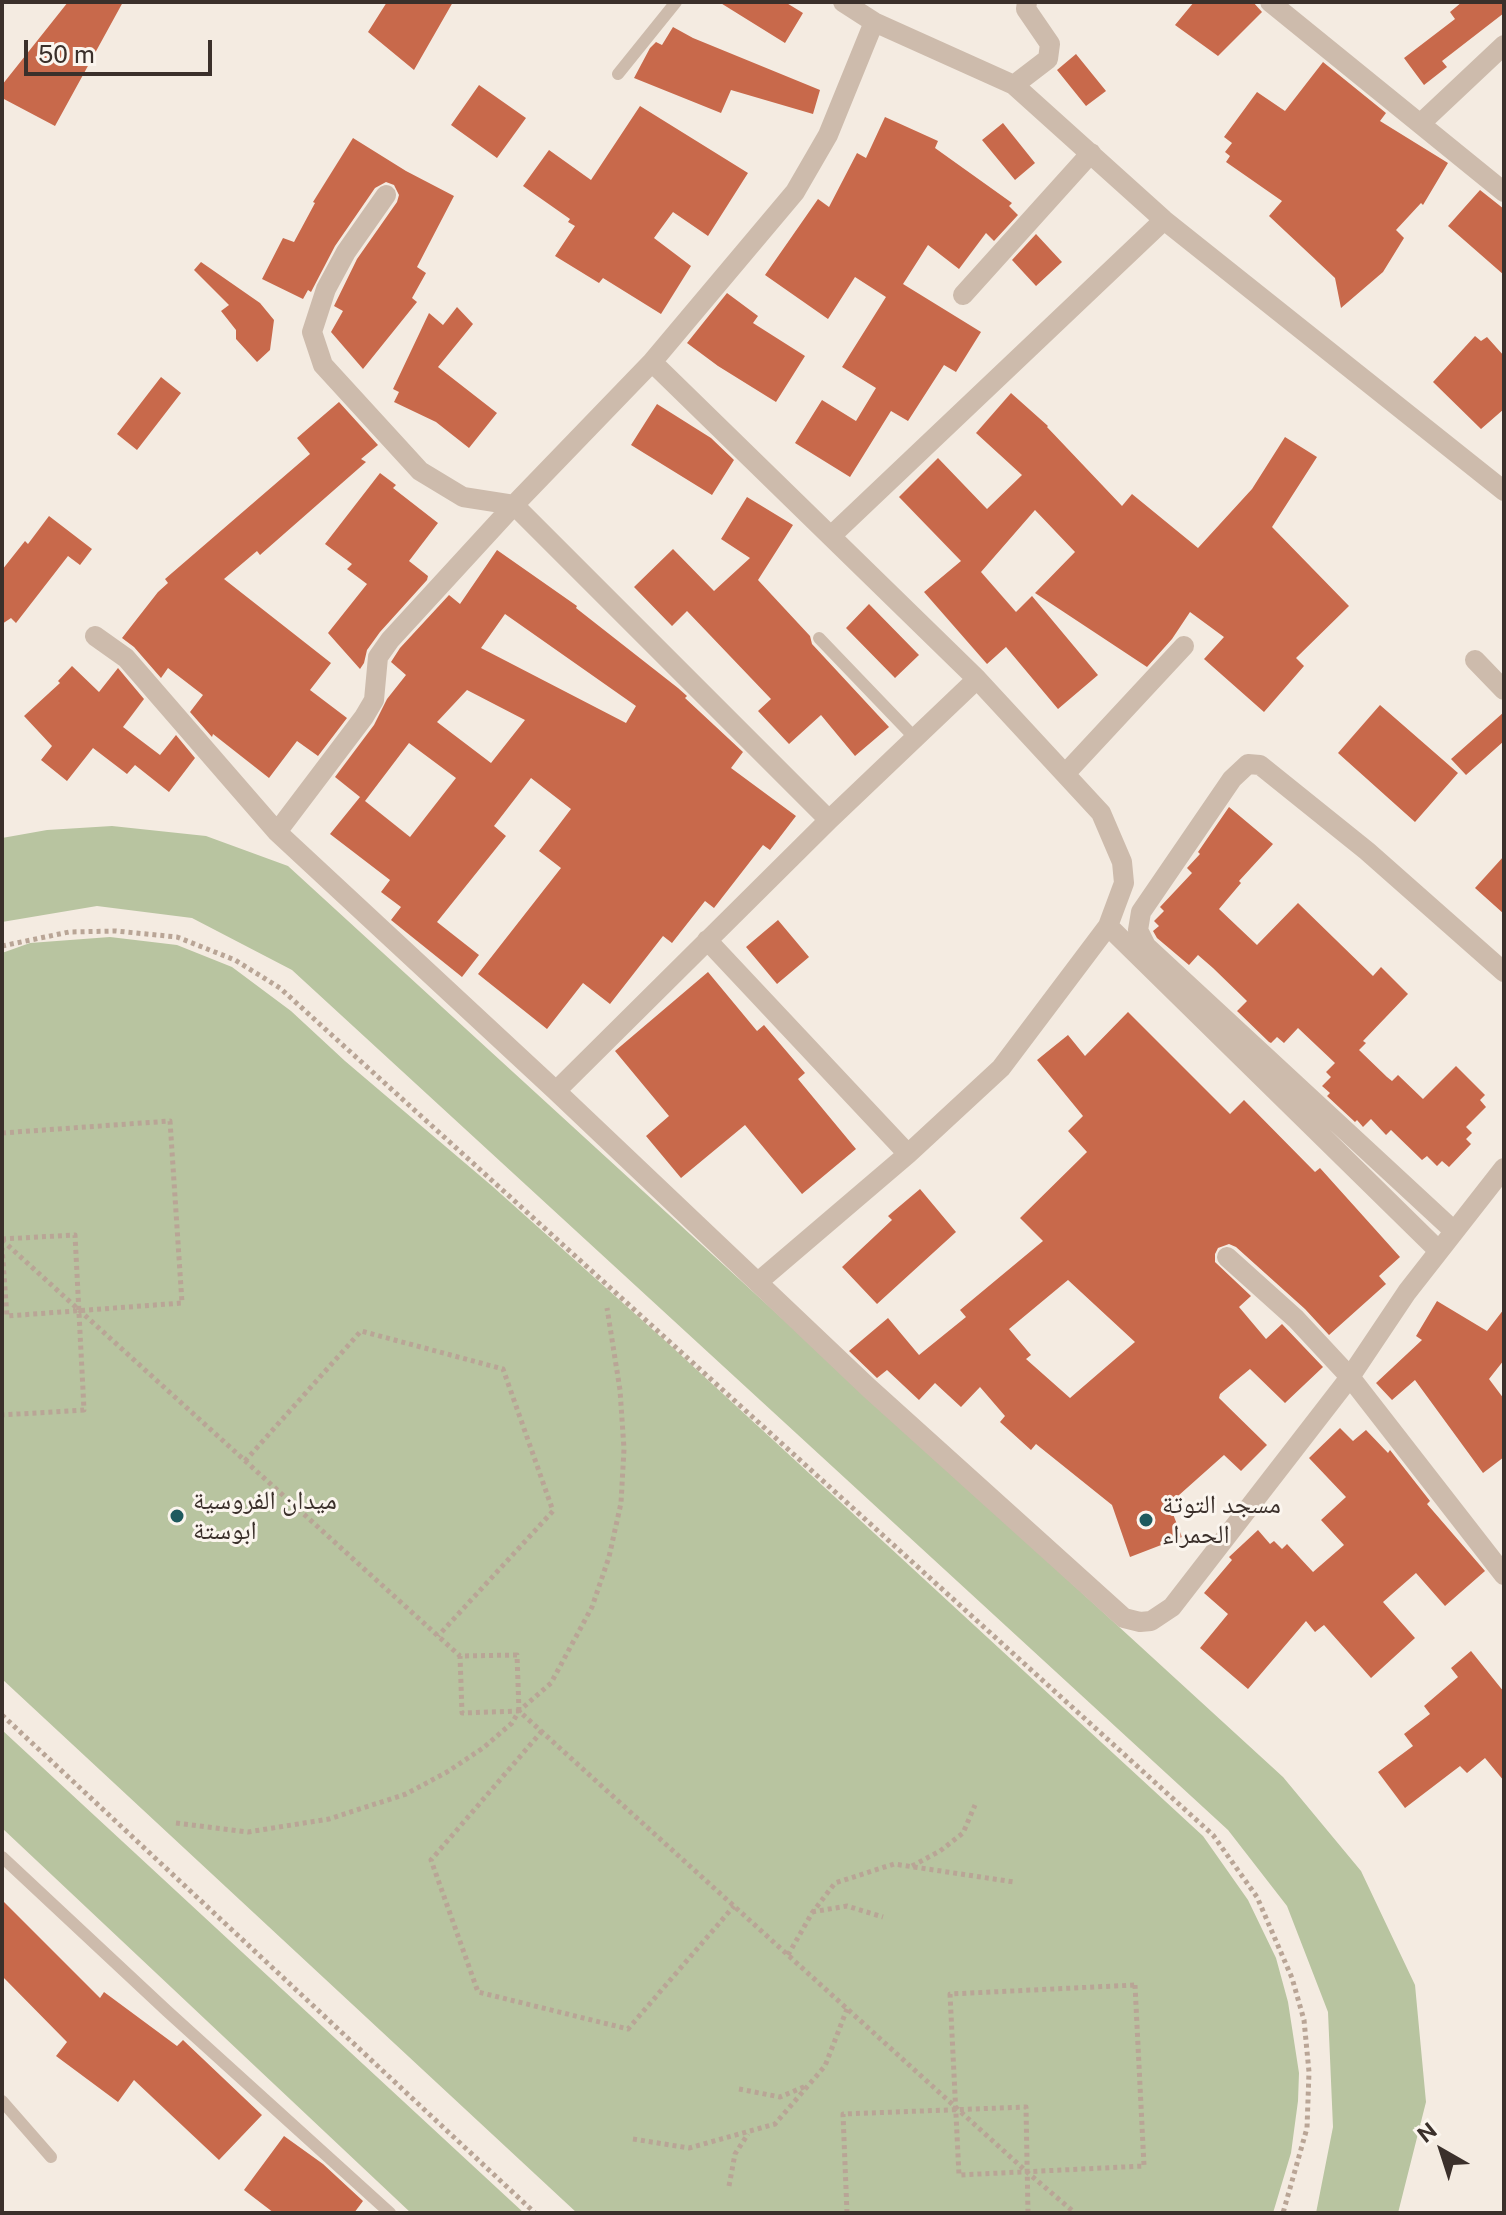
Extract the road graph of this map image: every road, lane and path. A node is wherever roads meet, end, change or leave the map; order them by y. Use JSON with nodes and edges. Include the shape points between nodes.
{"nodes":[{"id":1,"x":676,"y":2,"type":"edge"},
{"id":2,"x":843,"y":2,"type":"edge"},
{"id":3,"x":1027,"y":2,"type":"edge"},
{"id":4,"x":1270,"y":2,"type":"edge"},
{"id":5,"x":874,"y":22,"type":"junction"},
{"id":6,"x":1504,"y":45,"type":"edge"},
{"id":7,"x":618,"y":74,"type":"dead end"},
{"id":8,"x":1014,"y":85,"type":"junction"},
{"id":9,"x":1420,"y":124,"type":"junction"},
{"id":10,"x":1091,"y":153,"type":"junction"},
{"id":11,"x":1504,"y":192,"type":"edge"},
{"id":12,"x":386,"y":195,"type":"dead end"},
{"id":13,"x":1164,"y":220,"type":"junction"},
{"id":14,"x":963,"y":295,"type":"dead end"},
{"id":15,"x":652,"y":362,"type":"junction"},
{"id":16,"x":1504,"y":491,"type":"edge"},
{"id":17,"x":514,"y":505,"type":"junction"},
{"id":18,"x":831,"y":536,"type":"junction"},
{"id":19,"x":95,"y":636,"type":"dead end"},
{"id":20,"x":819,"y":638,"type":"dead end"},
{"id":21,"x":1184,"y":646,"type":"dead end"},
{"id":22,"x":1475,"y":660,"type":"dead end"},
{"id":23,"x":977,"y":679,"type":"junction"},
{"id":24,"x":1504,"y":690,"type":"edge"},
{"id":25,"x":915,"y":738,"type":"junction"},
{"id":26,"x":1065,"y":774,"type":"junction"},
{"id":27,"x":829,"y":820,"type":"junction"},
{"id":28,"x":277,"y":832,"type":"junction"},
{"id":29,"x":1108,"y":926,"type":"junction"},
{"id":30,"x":707,"y":940,"type":"junction"},
{"id":31,"x":2,"y":946,"type":"edge"},
{"id":32,"x":1504,"y":972,"type":"edge"},
{"id":33,"x":556,"y":1091,"type":"junction"},
{"id":34,"x":2,"y":1133,"type":"edge"},
{"id":35,"x":908,"y":1154,"type":"junction"},
{"id":36,"x":1504,"y":1168,"type":"edge"},
{"id":37,"x":1454,"y":1231,"type":"junction"},
{"id":38,"x":2,"y":1240,"type":"edge"},
{"id":39,"x":2,"y":1248,"type":"edge"},
{"id":40,"x":1439,"y":1251,"type":"junction"},
{"id":41,"x":1227,"y":1257,"type":"dead end"},
{"id":42,"x":758,"y":1282,"type":"junction"},
{"id":43,"x":607,"y":1308,"type":"dead end"},
{"id":44,"x":79,"y":1311,"type":"junction"},
{"id":45,"x":1350,"y":1377,"type":"junction"},
{"id":46,"x":2,"y":1415,"type":"edge"},
{"id":47,"x":245,"y":1461,"type":"junction"},
{"id":48,"x":1504,"y":1575,"type":"edge"},
{"id":49,"x":438,"y":1636,"type":"junction"},
{"id":50,"x":460,"y":1656,"type":"junction"},
{"id":51,"x":519,"y":1711,"type":"junction"},
{"id":52,"x":2,"y":1715,"type":"edge"},
{"id":53,"x":542,"y":1731,"type":"junction"},
{"id":54,"x":975,"y":1805,"type":"dead end"},
{"id":55,"x":176,"y":1823,"type":"dead end"},
{"id":56,"x":2,"y":1857,"type":"edge"},
{"id":57,"x":911,"y":1867,"type":"junction"},
{"id":58,"x":1014,"y":1882,"type":"dead end"},
{"id":59,"x":734,"y":1906,"type":"junction"},
{"id":60,"x":812,"y":1913,"type":"junction"},
{"id":61,"x":883,"y":1917,"type":"dead end"},
{"id":62,"x":788,"y":1955,"type":"junction"},
{"id":63,"x":847,"y":2009,"type":"junction"},
{"id":64,"x":811,"y":2084,"type":"junction"},
{"id":65,"x":739,"y":2089,"type":"dead end"},
{"id":66,"x":2,"y":2101,"type":"edge"},
{"id":67,"x":956,"y":2108,"type":"junction"},
{"id":68,"x":748,"y":2133,"type":"junction"},
{"id":69,"x":633,"y":2139,"type":"dead end"},
{"id":70,"x":51,"y":2157,"type":"dead end"},
{"id":71,"x":1027,"y":2172,"type":"junction"},
{"id":72,"x":729,"y":2186,"type":"dead end"},
{"id":73,"x":390,"y":2213,"type":"edge"},
{"id":74,"x":535,"y":2213,"type":"edge"},
{"id":75,"x":847,"y":2213,"type":"edge"},
{"id":76,"x":1028,"y":2213,"type":"edge"},
{"id":77,"x":1075,"y":2213,"type":"edge"},
{"id":78,"x":1283,"y":2213,"type":"edge"}],
"edges":[{"from":1,"to":7,"type":"lane"},
{"from":2,"to":5,"type":"street"},
{"from":3,"to":8,"type":"street","via":[[1026,9],[1050,44],[1048,59]]},
{"from":4,"to":9,"type":"street"},
{"from":5,"to":8,"type":"street"},
{"from":5,"to":15,"type":"street","via":[[828,135],[795,192]]},
{"from":6,"to":9,"type":"street"},
{"from":8,"to":10,"type":"street"},
{"from":9,"to":11,"type":"street"},
{"from":10,"to":13,"type":"street"},
{"from":10,"to":14,"type":"street"},
{"from":12,"to":17,"type":"street","via":[[326,289],[312,332],[323,365],[420,471],[463,497]]},
{"from":13,"to":16,"type":"street"},
{"from":13,"to":18,"type":"street"},
{"from":15,"to":17,"type":"street"},
{"from":15,"to":18,"type":"street"},
{"from":17,"to":27,"type":"street"},
{"from":17,"to":28,"type":"street","via":[[390,640],[378,657],[374,700],[364,717]]},
{"from":18,"to":23,"type":"street"},
{"from":19,"to":28,"type":"street","via":[[126,658]]},
{"from":20,"to":25,"type":"lane"},
{"from":21,"to":26,"type":"street"},
{"from":22,"to":24,"type":"street"},
{"from":23,"to":25,"type":"street"},
{"from":23,"to":26,"type":"street"},
{"from":25,"to":27,"type":"street"},
{"from":26,"to":29,"type":"street","via":[[1101,813],[1122,862],[1124,883]]},
{"from":27,"to":30,"type":"street"},
{"from":28,"to":33,"type":"street"},
{"from":29,"to":35,"type":"street","via":[[1001,1068]]},
{"from":29,"to":40,"type":"street"},
{"from":30,"to":33,"type":"street"},
{"from":30,"to":35,"type":"street"},
{"from":31,"to":78,"type":"path","via":[[69,932],[177,937],[235,960],[280,988],[1213,1835],[1257,1897],[1304,2020],[1307,2128]]},
{"from":32,"to":37,"type":"street","via":[[1260,765],[1248,764],[1232,779],[1141,912],[1138,930],[1146,946]]},
{"from":33,"to":42,"type":"street"},
{"from":34,"to":44,"type":"path","via":[[170,1121],[182,1303]]},
{"from":35,"to":42,"type":"street"},
{"from":36,"to":37,"type":"street"},
{"from":37,"to":40,"type":"street"},
{"from":38,"to":44,"type":"path"},
{"from":38,"to":44,"type":"path","via":[[75,1235]]},
{"from":39,"to":44,"type":"path","via":[[7,1316]]},
{"from":40,"to":45,"type":"street"},
{"from":41,"to":45,"type":"street"},
{"from":42,"to":45,"type":"street","via":[[1124,1618],[1140,1622],[1172,1607]]},
{"from":43,"to":51,"type":"path","via":[[620,1390],[621,1503],[592,1607],[551,1683]]},
{"from":44,"to":46,"type":"path","via":[[84,1410]]},
{"from":44,"to":47,"type":"path"},
{"from":45,"to":48,"type":"street"},
{"from":47,"to":49,"type":"path"},
{"from":47,"to":49,"type":"path","via":[[361,1331],[503,1369],[553,1511]]},
{"from":49,"to":50,"type":"path"},
{"from":50,"to":51,"type":"path","via":[[517,1655]]},
{"from":50,"to":51,"type":"path","via":[[462,1713]]},
{"from":51,"to":53,"type":"path"},
{"from":51,"to":55,"type":"path","via":[[483,1748],[406,1794],[329,1819],[248,1832]]},
{"from":52,"to":74,"type":"path"},
{"from":53,"to":59,"type":"path"},
{"from":53,"to":59,"type":"path","via":[[431,1860],[478,1992],[628,2029]]},
{"from":54,"to":57,"type":"path","via":[[963,1833]]},
{"from":56,"to":73,"type":"lane"},
{"from":57,"to":58,"type":"path"},
{"from":57,"to":60,"type":"path","via":[[894,1864],[835,1883]]},
{"from":59,"to":62,"type":"path"},
{"from":60,"to":61,"type":"path","via":[[847,1906]]},
{"from":60,"to":62,"type":"path"},
{"from":62,"to":63,"type":"path"},
{"from":63,"to":64,"type":"path","via":[[825,2066]]},
{"from":63,"to":67,"type":"path"},
{"from":64,"to":65,"type":"path","via":[[780,2097]]},
{"from":64,"to":68,"type":"path","via":[[775,2124]]},
{"from":66,"to":70,"type":"lane"},
{"from":67,"to":71,"type":"path"},
{"from":67,"to":71,"type":"path","via":[[1026,2107]]},
{"from":67,"to":71,"type":"path","via":[[959,2175]]},
{"from":67,"to":71,"type":"path","via":[[950,1994],[1135,1985],[1144,2166]]},
{"from":67,"to":75,"type":"path","via":[[843,2114]]},
{"from":68,"to":69,"type":"path","via":[[689,2148]]},
{"from":68,"to":72,"type":"path","via":[[735,2154]]},
{"from":71,"to":76,"type":"path"},
{"from":71,"to":77,"type":"path"}]}
